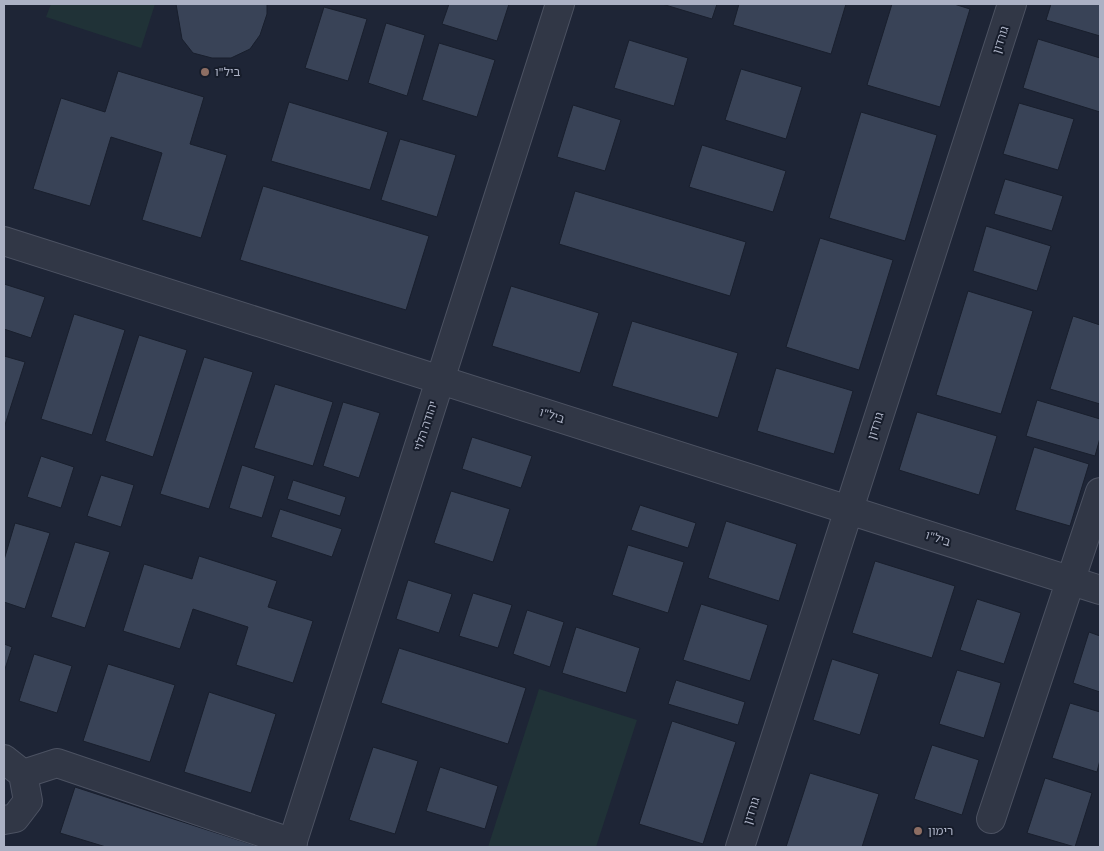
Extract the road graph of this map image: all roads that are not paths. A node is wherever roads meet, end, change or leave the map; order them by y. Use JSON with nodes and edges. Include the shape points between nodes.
{"nodes":[{"id":1,"x":560,"y":4,"type":"edge"},
{"id":2,"x":1012,"y":4,"type":"edge"},
{"id":3,"x":4,"y":241,"type":"edge"},
{"id":4,"x":440,"y":380,"type":"junction"},
{"id":5,"x":1100,"y":492,"type":"edge"},
{"id":6,"x":849,"y":510,"type":"junction"},
{"id":7,"x":1071,"y":581,"type":"junction"},
{"id":8,"x":1100,"y":590,"type":"edge"},
{"id":9,"x":14,"y":767,"type":"edge"},
{"id":10,"x":992,"y":819,"type":"dead end"},
{"id":11,"x":4,"y":820,"type":"edge"},
{"id":12,"x":292,"y":845,"type":"edge"},
{"id":13,"x":740,"y":847,"type":"edge"}],
"edges":[{"from":1,"to":4,"type":"street","name":"יהודה הלוי"},
{"from":2,"to":6,"type":"street","name":"גורדון"},
{"from":3,"to":4,"type":"street","name":"ביל\"ו"},
{"from":4,"to":6,"type":"street","name":"ביל\"ו"},
{"from":4,"to":12,"type":"street","name":"יהודה הלוי"},
{"from":5,"to":7,"type":"street"},
{"from":6,"to":7,"type":"street","name":"ביל\"ו"},
{"from":6,"to":13,"type":"street","name":"גורדון"},
{"from":7,"to":8,"type":"street","name":"ביל\"ו"},
{"from":7,"to":10,"type":"street"},
{"from":9,"to":11,"type":"street","via":[[28,801],[15,818]]},
{"from":9,"to":12,"type":"street","via":[[56,763]]}]}
